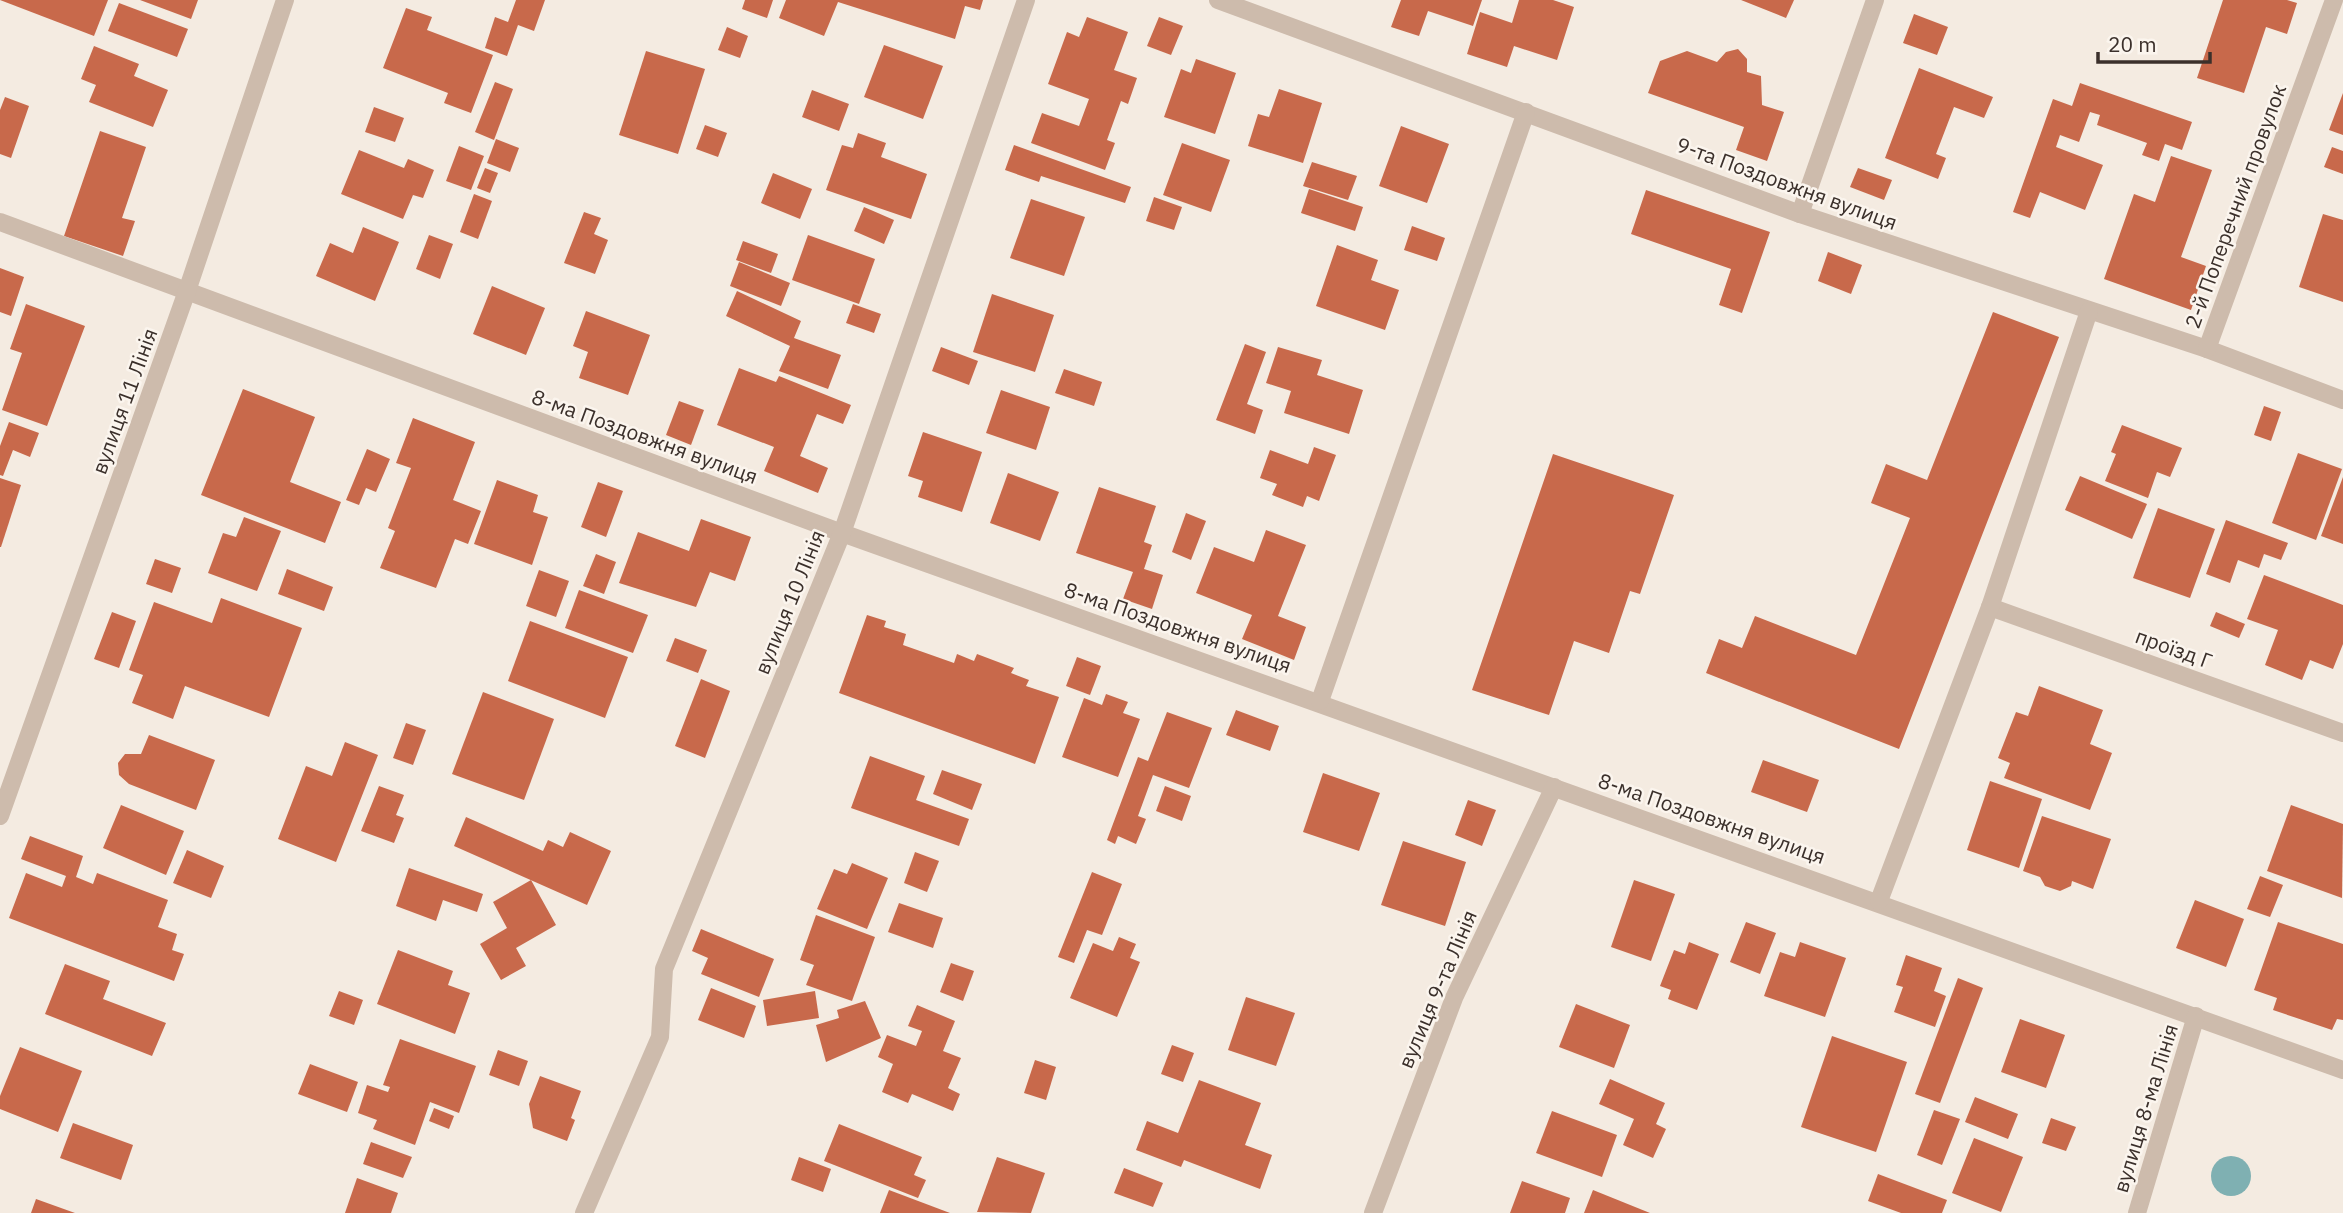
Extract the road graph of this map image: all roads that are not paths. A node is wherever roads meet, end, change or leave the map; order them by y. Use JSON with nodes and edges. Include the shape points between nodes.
{"nodes":[{"id":1,"x":285,"y":0,"type":"edge"},
{"id":2,"x":1026,"y":0,"type":"edge"},
{"id":3,"x":1218,"y":0,"type":"edge"},
{"id":4,"x":1875,"y":0,"type":"edge"},
{"id":5,"x":2334,"y":0,"type":"edge"},
{"id":6,"x":1526,"y":112,"type":"junction"},
{"id":7,"x":1800,"y":214,"type":"junction"},
{"id":8,"x":0,"y":222,"type":"edge"},
{"id":9,"x":187,"y":291,"type":"junction"},
{"id":10,"x":2089,"y":311,"type":"junction"},
{"id":11,"x":2207,"y":349,"type":"junction"},
{"id":12,"x":2343,"y":400,"type":"edge"},
{"id":13,"x":842,"y":533,"type":"junction"},
{"id":14,"x":1990,"y":607,"type":"junction"},
{"id":15,"x":1320,"y":701,"type":"junction"},
{"id":16,"x":2343,"y":733,"type":"edge"},
{"id":17,"x":1554,"y":787,"type":"junction"},
{"id":18,"x":0,"y":816,"type":"edge"},
{"id":19,"x":1879,"y":901,"type":"junction"},
{"id":20,"x":2196,"y":1016,"type":"junction"},
{"id":21,"x":2343,"y":1070,"type":"edge"},
{"id":22,"x":583,"y":1213,"type":"edge"},
{"id":23,"x":1373,"y":1213,"type":"edge"},
{"id":24,"x":2137,"y":1213,"type":"edge"}],
"edges":[{"from":1,"to":9,"type":"street","name":"вулиця 11 Лінія"},
{"from":2,"to":13,"type":"street","name":"вулиця 10 Лінія"},
{"from":3,"to":6,"type":"street","name":"9-та Поздовжня вулиця"},
{"from":4,"to":7,"type":"street"},
{"from":5,"to":11,"type":"street","name":"2-й Поперечний провулок"},
{"from":6,"to":7,"type":"street","name":"9-та Поздовжня вулиця"},
{"from":6,"to":15,"type":"street"},
{"from":7,"to":10,"type":"street","name":"9-та Поздовжня вулиця"},
{"from":8,"to":9,"type":"street","name":"8-ма Поздовжня вулиця"},
{"from":9,"to":13,"type":"street","name":"8-ма Поздовжня вулиця"},
{"from":9,"to":18,"type":"street","name":"вулиця 11 Лінія"},
{"from":10,"to":11,"type":"street","name":"9-та Поздовжня вулиця"},
{"from":10,"to":14,"type":"street"},
{"from":11,"to":12,"type":"street","name":"9-та Поздовжня вулиця"},
{"from":13,"to":15,"type":"street","name":"8-ма Поздовжня вулиця"},
{"from":13,"to":22,"type":"street","name":"вулиця 10 Лінія","via":[[664,969],[660,1037]]},
{"from":14,"to":16,"type":"street","name":"проїзд Г"},
{"from":14,"to":19,"type":"street"},
{"from":15,"to":17,"type":"street","name":"8-ма Поздовжня вулиця"},
{"from":17,"to":19,"type":"street","name":"8-ма Поздовжня вулиця"},
{"from":17,"to":23,"type":"street","name":"вулиця 9-та Лінія","via":[[1454,998]]},
{"from":19,"to":20,"type":"street","name":"8-ма Поздовжня вулиця"},
{"from":20,"to":21,"type":"street","name":"8-ма Поздовжня вулиця"},
{"from":20,"to":24,"type":"street","name":"вулиця 8-ма Лінія"}]}
